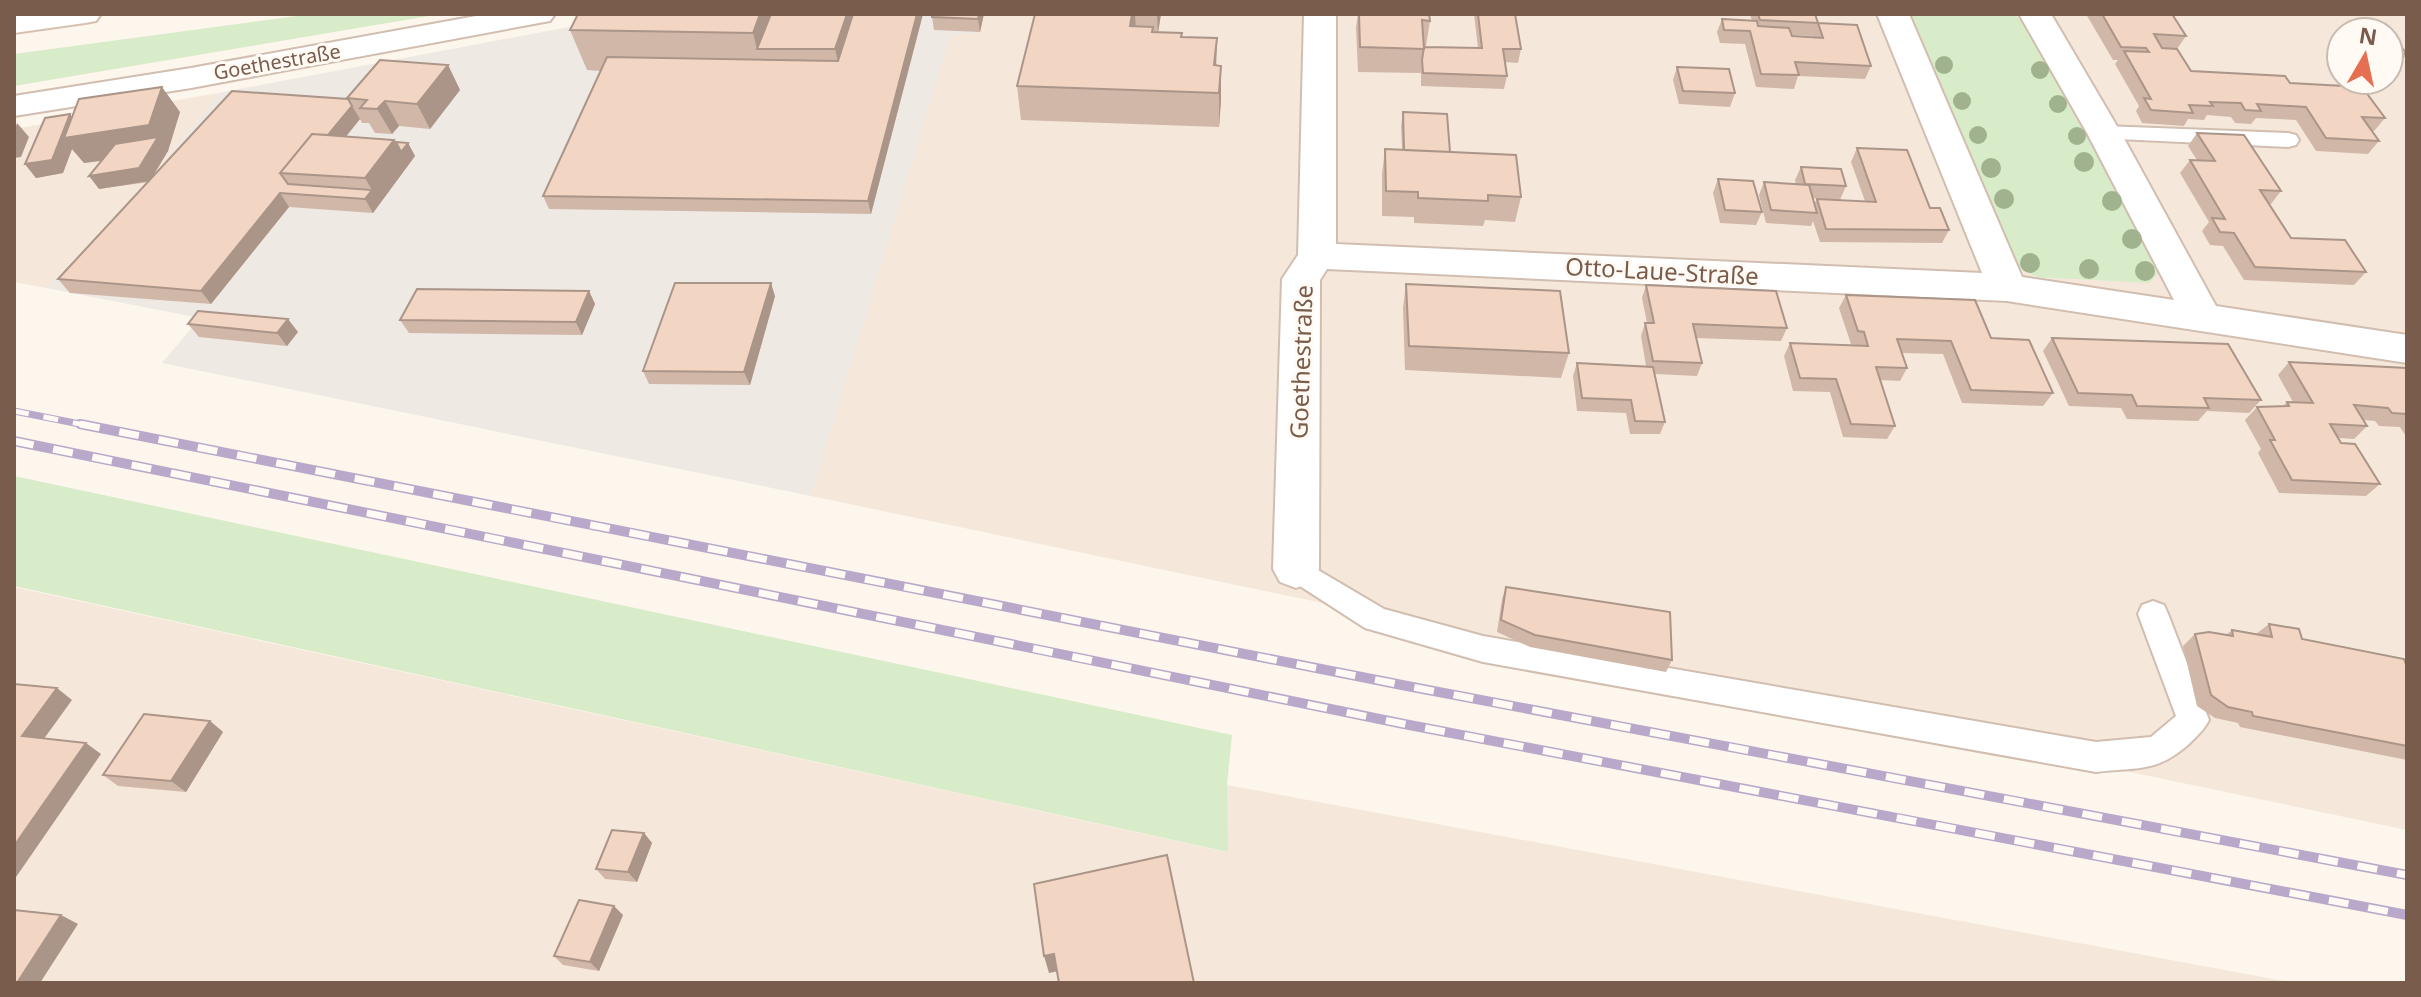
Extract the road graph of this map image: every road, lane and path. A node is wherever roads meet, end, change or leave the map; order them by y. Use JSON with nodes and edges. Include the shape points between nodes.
{"nodes":[{"id":1,"x":85,"y":14,"type":"edge"},
{"id":2,"x":539,"y":14,"type":"edge"},
{"id":3,"x":1320,"y":14,"type":"edge"},
{"id":4,"x":1893,"y":14,"type":"edge"},
{"id":5,"x":2035,"y":14,"type":"edge"},
{"id":6,"x":14,"y":23,"type":"edge"},
{"id":7,"x":14,"y":106,"type":"edge"},
{"id":8,"x":2104,"y":133,"type":"junction"},
{"id":9,"x":2288,"y":140,"type":"dead end"},
{"id":10,"x":1317,"y":256,"type":"junction"},
{"id":11,"x":2007,"y":288,"type":"junction"},
{"id":12,"x":2203,"y":318,"type":"junction"},
{"id":13,"x":2407,"y":349,"type":"edge"},
{"id":14,"x":1296,"y":569,"type":"joint"},
{"id":15,"x":2153,"y":614,"type":"dead end"}],
"edges":[{"from":1,"to":6,"type":"street"},
{"from":2,"to":7,"type":"street","name":"Goethestraße"},
{"from":3,"to":10,"type":"street","name":"Goethestraße"},
{"from":4,"to":11,"type":"street"},
{"from":5,"to":8,"type":"street"},
{"from":8,"to":9,"type":"lane"},
{"from":8,"to":12,"type":"street"},
{"from":10,"to":11,"type":"street","name":"Otto-Laue-Straße"},
{"from":10,"to":14,"type":"street","name":"Goethestraße","via":[[1301,279]]},
{"from":11,"to":12,"type":"street","name":"Otto-Laue-Straße"},
{"from":12,"to":13,"type":"street","name":"Otto-Laue-Straße"},
{"from":14,"to":15,"type":"lane","via":[[1376,619],[1483,649],[2096,757],[2158,751],[2193,720]]}]}
